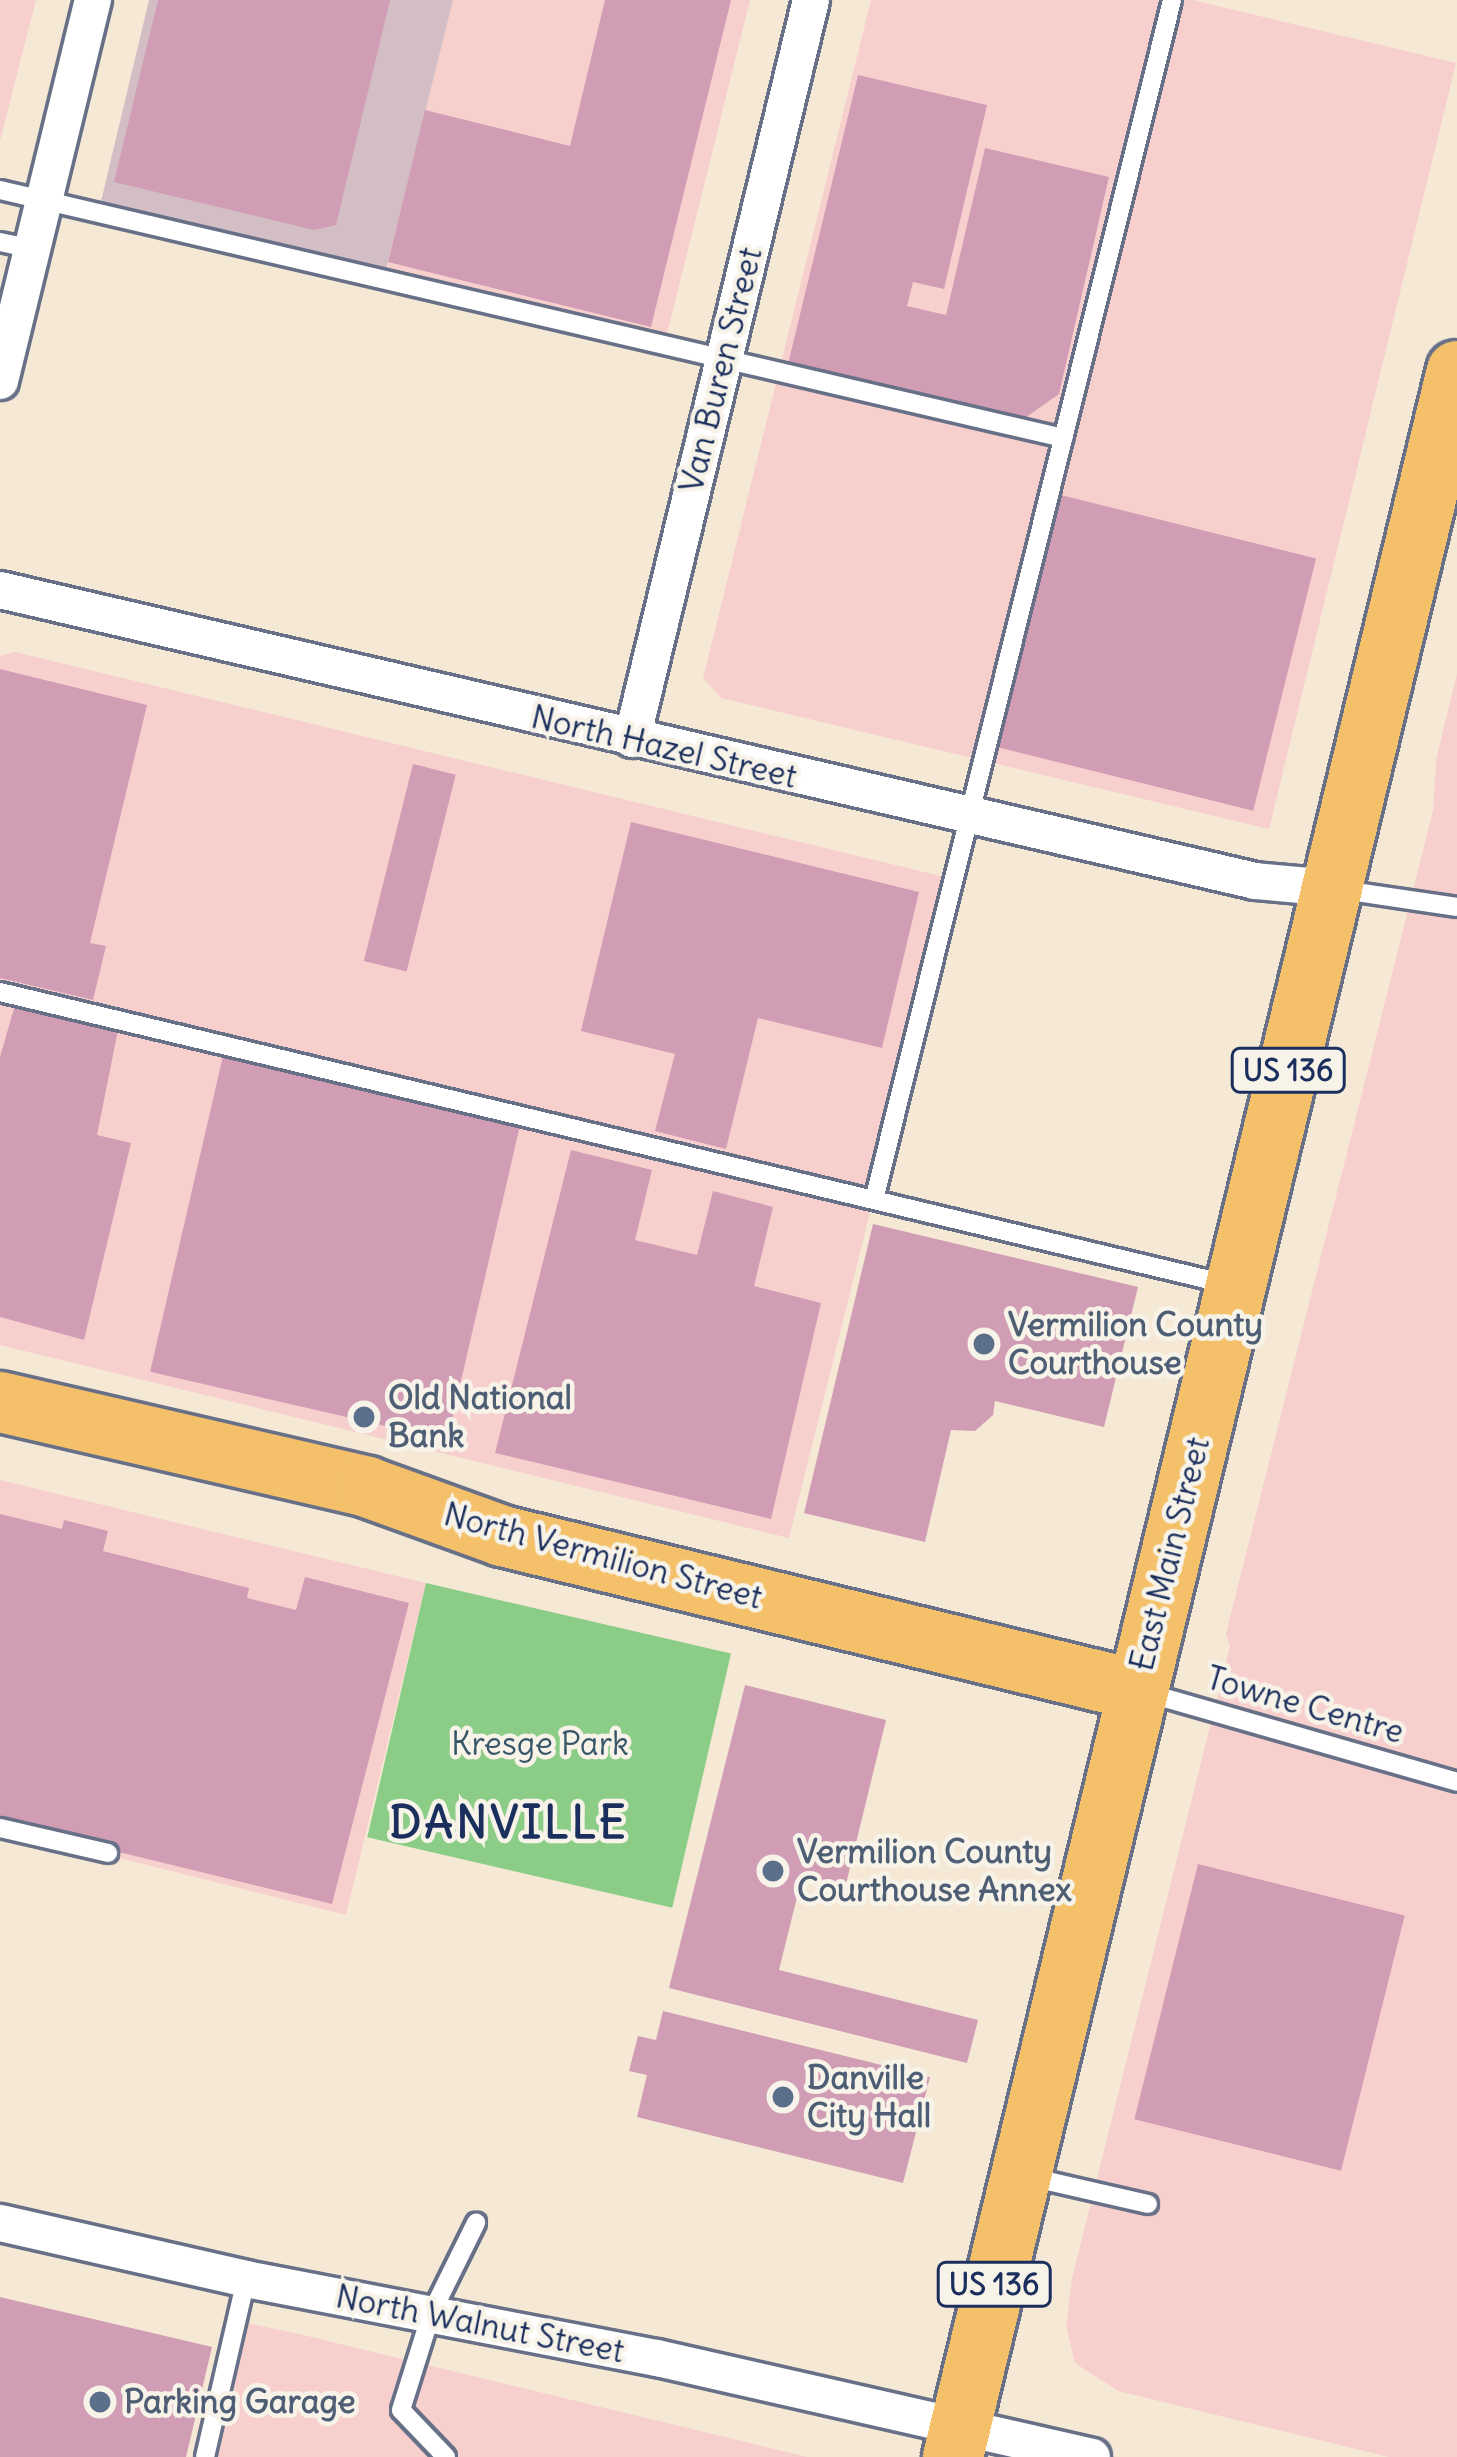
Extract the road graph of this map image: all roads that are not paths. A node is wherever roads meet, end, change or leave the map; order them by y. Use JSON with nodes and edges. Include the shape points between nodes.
{"nodes":[{"id":1,"x":93,"y":0,"type":"edge"},
{"id":2,"x":811,"y":0,"type":"edge"},
{"id":3,"x":1172,"y":0,"type":"edge"},
{"id":4,"x":0,"y":190,"type":"edge"},
{"id":5,"x":44,"y":201,"type":"junction"},
{"id":6,"x":16,"y":246,"type":"edge"},
{"id":7,"x":723,"y":361,"type":"junction"},
{"id":8,"x":1457,"y":371,"type":"edge"},
{"id":9,"x":0,"y":381,"type":"edge"},
{"id":10,"x":1063,"y":438,"type":"junction"},
{"id":11,"x":0,"y":590,"type":"edge"},
{"id":12,"x":632,"y":740,"type":"junction"},
{"id":13,"x":969,"y":816,"type":"junction"},
{"id":14,"x":1332,"y":888,"type":"junction"},
{"id":15,"x":1457,"y":907,"type":"edge"},
{"id":16,"x":0,"y":992,"type":"edge"},
{"id":17,"x":874,"y":1200,"type":"junction"},
{"id":18,"x":1235,"y":1286,"type":"junction"},
{"id":19,"x":0,"y":1402,"type":"edge"},
{"id":20,"x":1136,"y":1690,"type":"junction"},
{"id":21,"x":1457,"y":1782,"type":"edge"},
{"id":22,"x":0,"y":1828,"type":"edge"},
{"id":23,"x":108,"y":1853,"type":"dead end"},
{"id":24,"x":1020,"y":2174,"type":"junction"},
{"id":25,"x":1148,"y":2204,"type":"dead end"},
{"id":26,"x":476,"y":2223,"type":"dead end"},
{"id":27,"x":0,"y":2224,"type":"edge"},
{"id":28,"x":246,"y":2279,"type":"junction"},
{"id":29,"x":431,"y":2314,"type":"junction"},
{"id":30,"x":957,"y":2443,"type":"edge"},
{"id":31,"x":206,"y":2457,"type":"edge"},
{"id":32,"x":446,"y":2457,"type":"edge"},
{"id":33,"x":1092,"y":2457,"type":"edge"}],
"edges":[{"from":1,"to":5,"type":"street"},
{"from":2,"to":7,"type":"street","name":"Van Buren Street"},
{"from":3,"to":10,"type":"lane"},
{"from":4,"to":5,"type":"lane"},
{"from":5,"to":6,"type":"street"},
{"from":5,"to":7,"type":"lane"},
{"from":6,"to":9,"type":"street"},
{"from":7,"to":10,"type":"lane"},
{"from":7,"to":12,"type":"street","name":"Van Buren Street"},
{"from":8,"to":14,"type":"main road","name":"East Main Street","number":"US 136"},
{"from":10,"to":13,"type":"lane"},
{"from":11,"to":12,"type":"street","name":"North Hazel Street"},
{"from":12,"to":13,"type":"street","name":"North Hazel Street"},
{"from":13,"to":14,"type":"street","name":"North Hazel Street","via":[[1255,881]]},
{"from":13,"to":17,"type":"lane"},
{"from":14,"to":15,"type":"lane"},
{"from":14,"to":18,"type":"main road","name":"East Main Street","number":"US 136"},
{"from":16,"to":17,"type":"lane"},
{"from":17,"to":18,"type":"lane"},
{"from":18,"to":20,"type":"main road","name":"East Main Street","number":"US 136"},
{"from":19,"to":20,"type":"main road","name":"North Vermilion Street","via":[[367,1487],[502,1536]]},
{"from":20,"to":21,"type":"lane","name":"Towne Centre"},
{"from":20,"to":24,"type":"main road","name":"East Main Street","number":"US 136"},
{"from":22,"to":23,"type":"lane"},
{"from":24,"to":25,"type":"lane"},
{"from":24,"to":30,"type":"main road","name":"East Main Street","number":"US 136"},
{"from":26,"to":29,"type":"lane"},
{"from":27,"to":28,"type":"street","name":"North Walnut Street"},
{"from":28,"to":29,"type":"street","name":"North Walnut Street"},
{"from":28,"to":31,"type":"lane"},
{"from":29,"to":30,"type":"street","name":"North Walnut Street"},
{"from":29,"to":32,"type":"lane","via":[[401,2410]]},
{"from":30,"to":33,"type":"street","name":"North Walnut Street"}]}
